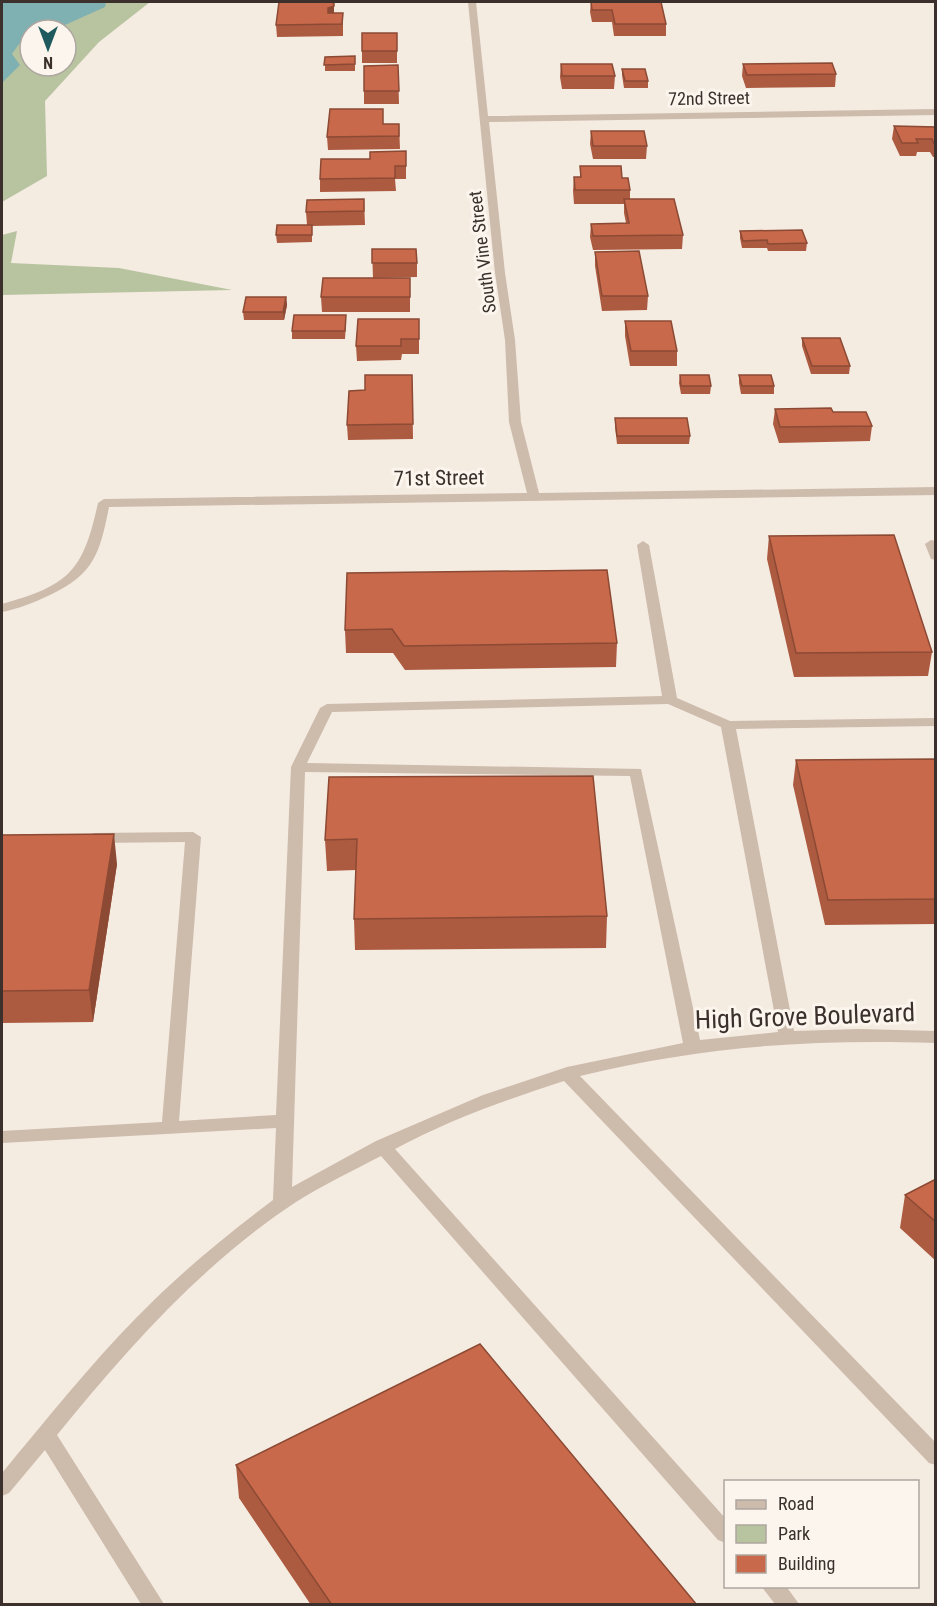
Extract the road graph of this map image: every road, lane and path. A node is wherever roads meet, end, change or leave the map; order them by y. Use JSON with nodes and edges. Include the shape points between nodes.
{"nodes":[{"id":1,"x":472,"y":2,"type":"edge"},
{"id":2,"x":936,"y":112,"type":"edge"},
{"id":3,"x":484,"y":119,"type":"junction"},
{"id":4,"x":936,"y":491,"type":"edge"},
{"id":5,"x":534,"y":496,"type":"junction"},
{"id":6,"x":643,"y":545,"type":"dead end"},
{"id":7,"x":2,"y":608,"type":"edge"},
{"id":8,"x":670,"y":700,"type":"junction"},
{"id":9,"x":936,"y":722,"type":"edge"},
{"id":10,"x":728,"y":725,"type":"junction"},
{"id":11,"x":297,"y":767,"type":"junction"},
{"id":12,"x":73,"y":838,"type":"edge"},
{"id":13,"x":787,"y":1037,"type":"junction"},
{"id":14,"x":936,"y":1037,"type":"edge"},
{"id":15,"x":692,"y":1045,"type":"junction"},
{"id":16,"x":567,"y":1073,"type":"junction"},
{"id":17,"x":285,"y":1121,"type":"junction"},
{"id":18,"x":170,"y":1127,"type":"junction"},
{"id":19,"x":2,"y":1137,"type":"edge"},
{"id":20,"x":382,"y":1146,"type":"junction"},
{"id":21,"x":282,"y":1202,"type":"junction"},
{"id":22,"x":46,"y":1434,"type":"junction"},
{"id":23,"x":936,"y":1457,"type":"edge"},
{"id":24,"x":2,"y":1487,"type":"edge"},
{"id":25,"x":724,"y":1532,"type":"edge"},
{"id":26,"x":773,"y":1588,"type":"edge"},
{"id":27,"x":153,"y":1605,"type":"edge"},
{"id":28,"x":788,"y":1605,"type":"edge"}],
"edges":[{"from":1,"to":3,"type":"street","name":"South Vine Street"},
{"from":2,"to":3,"type":"street","name":"72nd Street"},
{"from":3,"to":5,"type":"street","name":"South Vine Street","via":[[510,340],[515,422]]},
{"from":4,"to":5,"type":"street","name":"71st Street"},
{"from":5,"to":7,"type":"street","name":"71st Street","via":[[104,503],[92,552],[78,573],[45,592]]},
{"from":6,"to":8,"type":"street"},
{"from":8,"to":10,"type":"street"},
{"from":8,"to":11,"type":"street","via":[[327,708]]},
{"from":9,"to":10,"type":"street"},
{"from":10,"to":13,"type":"street"},
{"from":11,"to":15,"type":"street","via":[[636,772]]},
{"from":11,"to":17,"type":"street"},
{"from":12,"to":18,"type":"street","via":[[193,837]]},
{"from":13,"to":14,"type":"street","name":"High Grove Boulevard"},
{"from":13,"to":15,"type":"street","name":"High Grove Boulevard"},
{"from":15,"to":16,"type":"street","name":"High Grove Boulevard"},
{"from":16,"to":20,"type":"street","name":"High Grove Boulevard","via":[[445,1116]]},
{"from":16,"to":23,"type":"street"},
{"from":17,"to":18,"type":"street"},
{"from":17,"to":21,"type":"street"},
{"from":18,"to":19,"type":"street"},
{"from":20,"to":21,"type":"street","name":"High Grove Boulevard"},
{"from":20,"to":25,"type":"street"},
{"from":21,"to":22,"type":"street","name":"High Grove Boulevard","via":[[181,1286],[125,1342]]},
{"from":22,"to":24,"type":"street","name":"High Grove Boulevard"},
{"from":22,"to":27,"type":"street"},
{"from":26,"to":28,"type":"street"}]}
